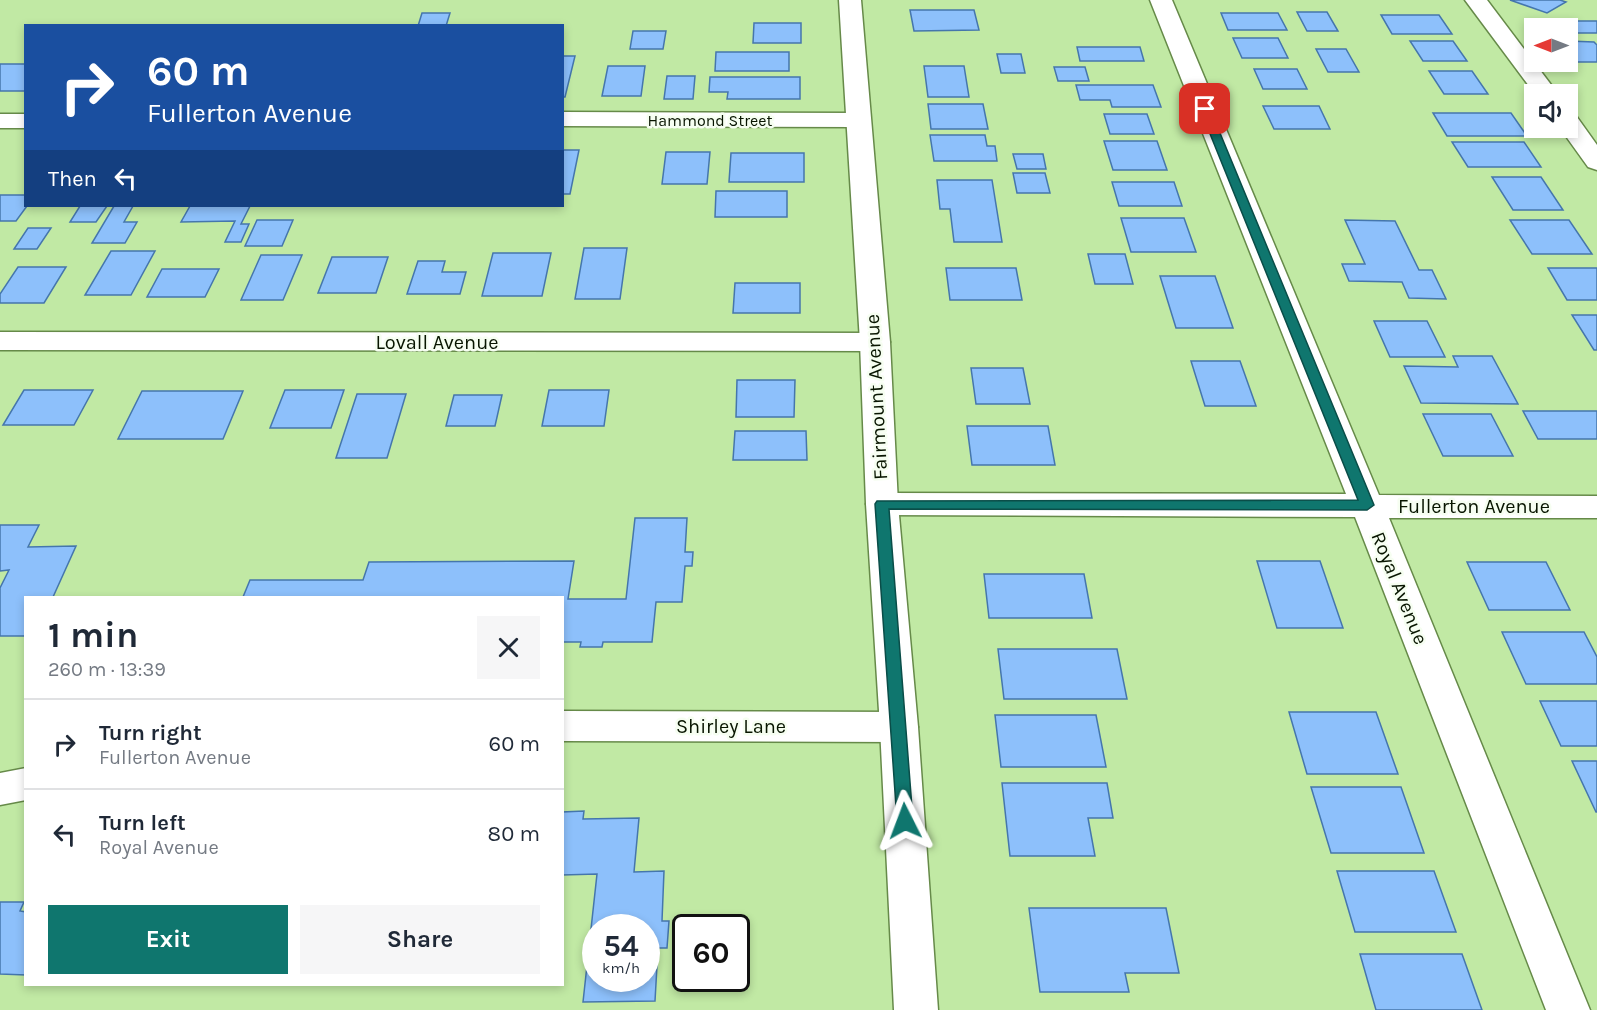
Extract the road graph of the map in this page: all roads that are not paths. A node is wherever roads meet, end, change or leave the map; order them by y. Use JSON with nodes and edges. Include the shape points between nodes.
{"nodes":[{"id":1,"x":850,"y":0,"type":"edge"},
{"id":2,"x":1161,"y":0,"type":"edge"},
{"id":3,"x":1476,"y":0,"type":"edge"},
{"id":4,"x":1539,"y":84,"type":"edge"},
{"id":5,"x":564,"y":119,"type":"edge"},
{"id":6,"x":857,"y":120,"type":"junction"},
{"id":7,"x":0,"y":121,"type":"edge"},
{"id":8,"x":24,"y":121,"type":"edge"},
{"id":9,"x":1578,"y":136,"type":"edge"},
{"id":10,"x":1597,"y":162,"type":"edge"},
{"id":11,"x":0,"y":341,"type":"edge"},
{"id":12,"x":875,"y":342,"type":"junction"},
{"id":13,"x":882,"y":504,"type":"junction"},
{"id":14,"x":1367,"y":505,"type":"junction"},
{"id":15,"x":1597,"y":507,"type":"edge"},
{"id":16,"x":564,"y":726,"type":"edge"},
{"id":17,"x":899,"y":727,"type":"junction"},
{"id":18,"x":24,"y":784,"type":"edge"},
{"id":19,"x":0,"y":789,"type":"edge"},
{"id":20,"x":916,"y":1010,"type":"edge"},
{"id":21,"x":1569,"y":1010,"type":"edge"}],
"edges":[{"from":1,"to":6,"type":"street","name":"Fairmount Avenue"},
{"from":2,"to":14,"type":"street","name":"Royal Avenue"},
{"from":3,"to":4,"type":"street"},
{"from":5,"to":6,"type":"street","name":"Hammond Street"},
{"from":6,"to":12,"type":"street","name":"Fairmount Avenue"},
{"from":7,"to":8,"type":"street"},
{"from":9,"to":10,"type":"street"},
{"from":11,"to":12,"type":"street","name":"Lovall Avenue"},
{"from":12,"to":13,"type":"street","name":"Fairmount Avenue"},
{"from":13,"to":14,"type":"street","name":"Fullerton Avenue"},
{"from":13,"to":17,"type":"street","name":"Fairmount Avenue"},
{"from":14,"to":15,"type":"street","name":"Fullerton Avenue"},
{"from":14,"to":21,"type":"street","name":"Royal Avenue"},
{"from":16,"to":17,"type":"street","name":"Shirley Lane"},
{"from":17,"to":20,"type":"street","name":"Fairmount Avenue"},
{"from":18,"to":19,"type":"street"}]}
